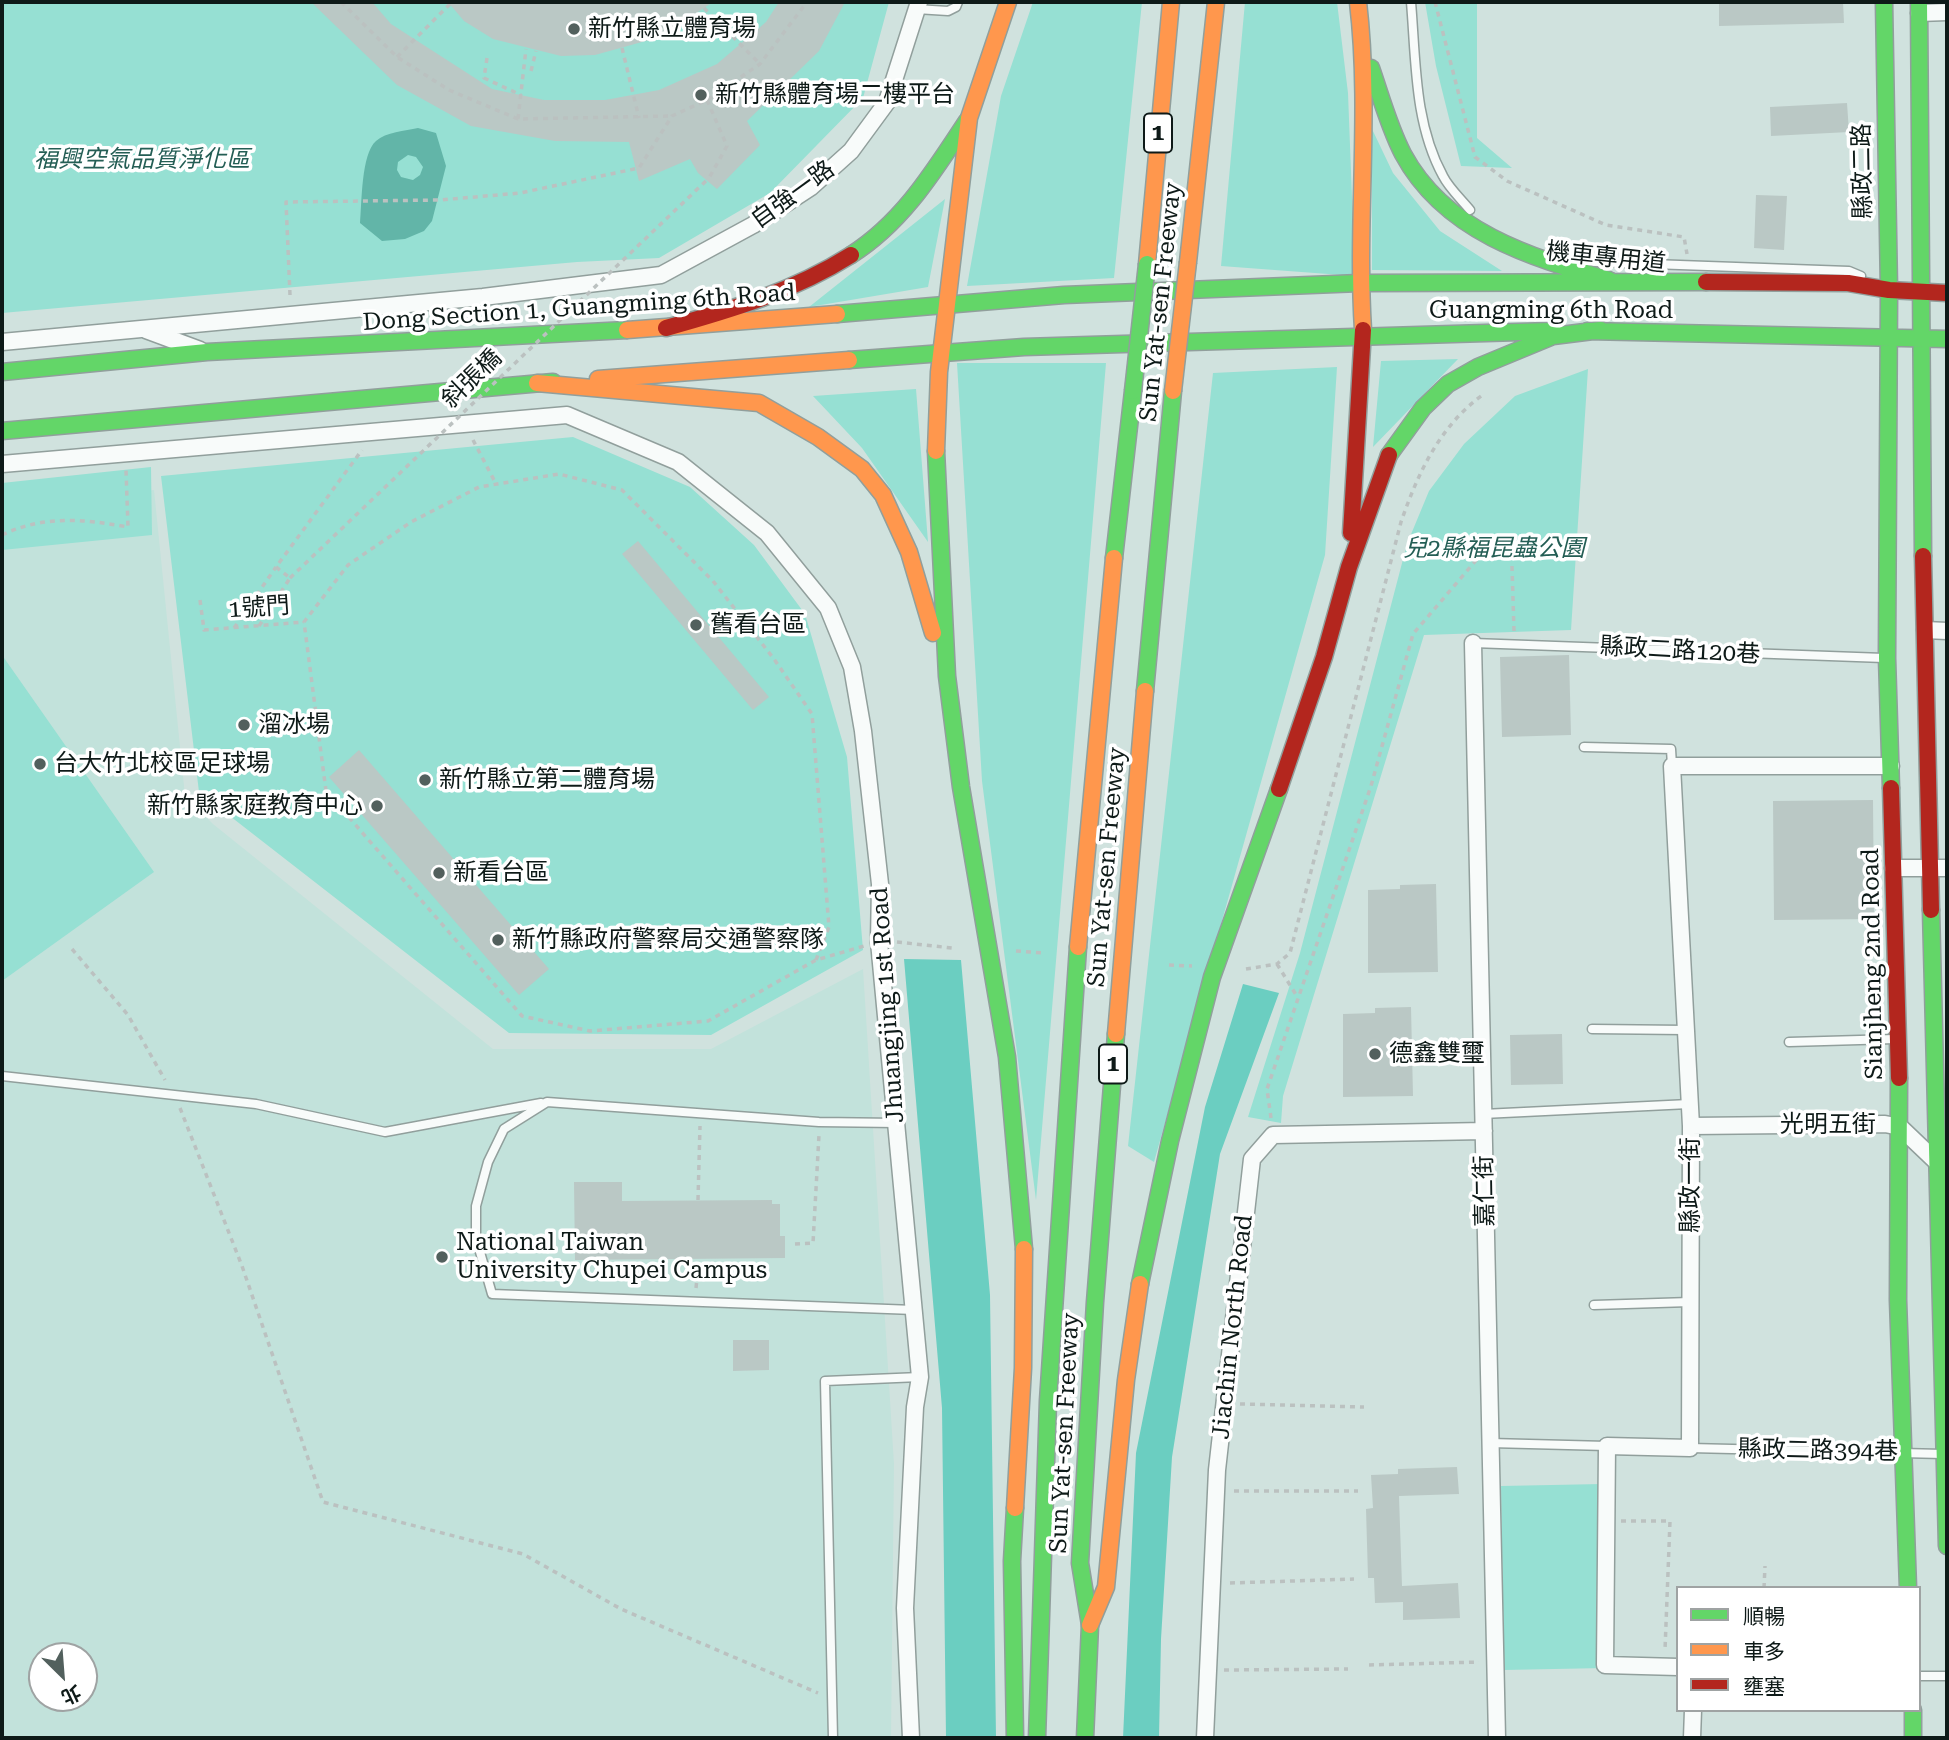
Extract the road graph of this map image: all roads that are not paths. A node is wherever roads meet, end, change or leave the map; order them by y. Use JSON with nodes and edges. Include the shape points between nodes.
{"nodes":[{"id":1,"x":958,"y":2,"type":"edge"},
{"id":2,"x":1008,"y":2,"type":"edge"},
{"id":3,"x":1171,"y":2,"type":"edge"},
{"id":4,"x":1216,"y":2,"type":"edge"},
{"id":5,"x":1358,"y":2,"type":"edge"},
{"id":6,"x":1410,"y":2,"type":"edge"},
{"id":7,"x":1884,"y":2,"type":"edge"},
{"id":8,"x":917,"y":6,"type":"edge"},
{"id":9,"x":1919,"y":7,"type":"edge"},
{"id":10,"x":1947,"y":12,"type":"edge"},
{"id":11,"x":1364,"y":51,"type":"junction"},
{"id":12,"x":969,"y":118,"type":"junction"},
{"id":13,"x":1574,"y":259,"type":"dead end"},
{"id":14,"x":1585,"y":261,"type":"dead end"},
{"id":15,"x":662,"y":275,"type":"joint"},
{"id":16,"x":1609,"y":280,"type":"junction"},
{"id":17,"x":1360,"y":283,"type":"junction"},
{"id":18,"x":1159,"y":290,"type":"joint"},
{"id":19,"x":1889,"y":290,"type":"junction"},
{"id":20,"x":1920,"y":291,"type":"junction"},
{"id":21,"x":1947,"y":293,"type":"edge"},
{"id":22,"x":947,"y":305,"type":"junction"},
{"id":23,"x":140,"y":328,"type":"junction"},
{"id":24,"x":666,"y":328,"type":"junction"},
{"id":25,"x":1601,"y":330,"type":"junction"},
{"id":26,"x":1363,"y":335,"type":"junction"},
{"id":27,"x":1888,"y":339,"type":"junction"},
{"id":28,"x":1921,"y":339,"type":"junction"},
{"id":29,"x":1947,"y":339,"type":"edge"},
{"id":30,"x":2,"y":342,"type":"edge"},
{"id":31,"x":207,"y":352,"type":"junction"},
{"id":32,"x":941,"y":355,"type":"junction"},
{"id":33,"x":2,"y":372,"type":"edge"},
{"id":34,"x":537,"y":383,"type":"junction"},
{"id":35,"x":2,"y":431,"type":"edge"},
{"id":36,"x":2,"y":464,"type":"edge"},
{"id":37,"x":1349,"y":567,"type":"junction"},
{"id":38,"x":1925,"y":630,"type":"junction"},
{"id":39,"x":1947,"y":631,"type":"edge"},
{"id":40,"x":1473,"y":643,"type":"joint"},
{"id":41,"x":1887,"y":658,"type":"junction"},
{"id":42,"x":947,"y":676,"type":"junction"},
{"id":43,"x":1584,"y":747,"type":"dead end"},
{"id":44,"x":1672,"y":766,"type":"junction"},
{"id":45,"x":1891,"y":766,"type":"junction"},
{"id":46,"x":1930,"y":867,"type":"junction"},
{"id":47,"x":1893,"y":868,"type":"junction"},
{"id":48,"x":1947,"y":868,"type":"edge"},
{"id":49,"x":1940,"y":1008,"type":"edge"},
{"id":50,"x":1592,"y":1029,"type":"dead end"},
{"id":51,"x":1685,"y":1030,"type":"junction"},
{"id":52,"x":1898,"y":1039,"type":"junction"},
{"id":53,"x":1790,"y":1042,"type":"dead end"},
{"id":54,"x":2,"y":1076,"type":"edge"},
{"id":55,"x":547,"y":1102,"type":"junction"},
{"id":56,"x":1689,"y":1104,"type":"junction"},
{"id":57,"x":1483,"y":1114,"type":"junction"},
{"id":58,"x":897,"y":1123,"type":"junction"},
{"id":59,"x":1691,"y":1126,"type":"junction"},
{"id":60,"x":1900,"y":1126,"type":"junction"},
{"id":61,"x":1484,"y":1131,"type":"junction"},
{"id":62,"x":1942,"y":1167,"type":"edge"},
{"id":63,"x":1943,"y":1236,"type":"edge"},
{"id":64,"x":1690,"y":1302,"type":"junction"},
{"id":65,"x":1594,"y":1305,"type":"dead end"},
{"id":66,"x":914,"y":1310,"type":"junction"},
{"id":67,"x":1944,"y":1320,"type":"edge"},
{"id":68,"x":920,"y":1377,"type":"junction"},
{"id":69,"x":1945,"y":1404,"type":"edge"},
{"id":70,"x":1490,"y":1443,"type":"junction"},
{"id":71,"x":1607,"y":1446,"type":"junction"},
{"id":72,"x":1690,"y":1448,"type":"junction"},
{"id":73,"x":1902,"y":1453,"type":"junction"},
{"id":74,"x":1945,"y":1454,"type":"junction"},
{"id":75,"x":1947,"y":1545,"type":"edge"},
{"id":76,"x":1908,"y":1586,"type":"edge"},
{"id":77,"x":1090,"y":1625,"type":"junction"},
{"id":78,"x":1671,"y":1667,"type":"edge"},
{"id":79,"x":1921,"y":1676,"type":"edge"},
{"id":80,"x":1947,"y":1676,"type":"edge"},
{"id":81,"x":1693,"y":1712,"type":"edge"},
{"id":82,"x":1913,"y":1712,"type":"edge"},
{"id":83,"x":833,"y":1738,"type":"edge"},
{"id":84,"x":911,"y":1738,"type":"edge"},
{"id":85,"x":1015,"y":1738,"type":"edge"},
{"id":86,"x":1037,"y":1738,"type":"edge"},
{"id":87,"x":1085,"y":1738,"type":"edge"},
{"id":88,"x":1205,"y":1738,"type":"edge"},
{"id":89,"x":1497,"y":1738,"type":"edge"},
{"id":90,"x":1692,"y":1738,"type":"edge"},
{"id":91,"x":1913,"y":1738,"type":"edge"}],
"edges":[{"from":1,"to":8,"type":"lane","via":[[948,11]]},
{"from":2,"to":12,"type":"main road"},
{"from":3,"to":86,"type":"main road","name":"Sun Yat-sen Freeway","number":"1","bridge":true,"via":[[1147,264],[1104,635],[1061,1154],[1041,1502]]},
{"from":4,"to":77,"type":"main road","name":"Sun Yat-sen Freeway","number":"1","bridge":true,"via":[[1173,391],[1126,891],[1080,1563]]},
{"from":5,"to":11,"type":"main road"},
{"from":6,"to":13,"type":"lane","name":"機車專用道","via":[[1426,137],[1443,177],[1491,227],[1537,252]]},
{"from":7,"to":19,"type":"main road","name":"縣政二路"},
{"from":8,"to":15,"type":"street","name":"自強一路","via":[[887,102],[851,151],[811,187]]},
{"from":9,"to":10,"type":"street"},
{"from":9,"to":20,"type":"main road"},
{"from":11,"to":16,"type":"main road","via":[[1409,165],[1431,194],[1493,243]]},
{"from":11,"to":17,"type":"main road"},
{"from":12,"to":22,"type":"main road"},
{"from":12,"to":24,"type":"main road","via":[[910,203],[875,239],[843,262],[773,297]]},
{"from":14,"to":19,"type":"lane","name":"機車專用道","via":[[1849,271]]},
{"from":15,"to":23,"type":"street","name":"Dong Section 1, Guangming 6th Road","via":[[483,297]]},
{"from":16,"to":17,"type":"main road","name":"Guangming 6th Road"},
{"from":16,"to":19,"type":"main road","name":"Guangming 6th Road","via":[[1848,283]]},
{"from":17,"to":18,"type":"main road","name":"Guangming 6th Road"},
{"from":17,"to":26,"type":"main road"},
{"from":18,"to":22,"type":"main road","name":"Dong Section 1, Guangming 6th Road"},
{"from":19,"to":20,"type":"main road","name":"Guangming 6th Road"},
{"from":19,"to":27,"type":"main road","name":"縣政二路"},
{"from":20,"to":21,"type":"main road","name":"Guangming 6th Road"},
{"from":20,"to":28,"type":"main road"},
{"from":22,"to":24,"type":"main road","name":"Dong Section 1, Guangming 6th Road"},
{"from":22,"to":32,"type":"main road"},
{"from":23,"to":30,"type":"street","name":"Dong Section 1, Guangming 6th Road"},
{"from":23,"to":31,"type":"street"},
{"from":24,"to":31,"type":"main road","name":"Dong Section 1, Guangming 6th Road"},
{"from":25,"to":26,"type":"main road","name":"Guangming 6th Road"},
{"from":25,"to":27,"type":"main road","name":"Guangming 6th Road"},
{"from":25,"to":37,"type":"main road","via":[[1553,336],[1516,349],[1448,384],[1423,408],[1385,460]]},
{"from":26,"to":32,"type":"main road","name":"Guangming 6th Road","via":[[1024,347]]},
{"from":26,"to":37,"type":"main road"},
{"from":27,"to":28,"type":"main road","name":"Guangming 6th Road"},
{"from":27,"to":41,"type":"main road","name":"Sianjheng 2nd Road"},
{"from":28,"to":29,"type":"main road","name":"Guangming 6th Road"},
{"from":28,"to":38,"type":"main road"},
{"from":31,"to":33,"type":"main road","name":"Dong Section 1, Guangming 6th Road"},
{"from":32,"to":34,"type":"main road"},
{"from":32,"to":42,"type":"main road","via":[[937,516]]},
{"from":34,"to":35,"type":"main road"},
{"from":34,"to":42,"type":"main road","via":[[759,404],[835,450],[870,477],[894,517]]},
{"from":36,"to":58,"type":"street","name":"Jhuangjing 1st Road","via":[[567,415],[678,461],[767,533],[828,608],[852,667],[880,884],[880,942]]},
{"from":37,"to":77,"type":"main road","via":[[1324,657],[1212,977],[1170,1141],[1141,1278],[1126,1380],[1106,1587]]},
{"from":38,"to":39,"type":"street"},
{"from":38,"to":46,"type":"main road"},
{"from":40,"to":41,"type":"lane","name":"縣政二路120巷"},
{"from":40,"to":57,"type":"street","name":"嘉仁街"},
{"from":41,"to":45,"type":"main road","name":"Sianjheng 2nd Road"},
{"from":42,"to":85,"type":"main road","via":[[961,788],[1007,1057],[1020,1186],[1023,1368],[1012,1561]]},
{"from":43,"to":44,"type":"lane","via":[[1671,749]]},
{"from":44,"to":45,"type":"street"},
{"from":44,"to":51,"type":"street","name":"縣政一街"},
{"from":45,"to":47,"type":"main road","name":"Sianjheng 2nd Road"},
{"from":46,"to":47,"type":"street"},
{"from":46,"to":48,"type":"street"},
{"from":46,"to":49,"type":"main road"},
{"from":47,"to":52,"type":"main road","name":"Sianjheng 2nd Road"},
{"from":49,"to":62,"type":"main road"},
{"from":50,"to":51,"type":"lane"},
{"from":51,"to":56,"type":"street","name":"縣政一街"},
{"from":52,"to":53,"type":"lane"},
{"from":52,"to":60,"type":"main road","name":"Sianjheng 2nd Road"},
{"from":54,"to":55,"type":"lane","via":[[256,1104],[385,1132]]},
{"from":55,"to":58,"type":"lane","via":[[819,1122]]},
{"from":55,"to":66,"type":"lane","via":[[504,1129],[488,1161],[476,1206],[476,1238],[492,1294]]},
{"from":56,"to":57,"type":"lane"},
{"from":56,"to":59,"type":"street","name":"縣政一街"},
{"from":57,"to":61,"type":"street","name":"嘉仁街"},
{"from":58,"to":66,"type":"street","name":"Jhuangjing 1st Road"},
{"from":59,"to":60,"type":"street","name":"光明五街"},
{"from":59,"to":64,"type":"street","name":"縣政一街"},
{"from":60,"to":62,"type":"street","name":"光明五街"},
{"from":60,"to":73,"type":"main road","name":"Sianjheng 2nd Road"},
{"from":61,"to":70,"type":"street","name":"嘉仁街"},
{"from":61,"to":88,"type":"street","name":"Jiachin North Road","via":[[1273,1135],[1252,1159],[1216,1490]]},
{"from":62,"to":63,"type":"main road"},
{"from":63,"to":67,"type":"main road"},
{"from":64,"to":65,"type":"lane"},
{"from":64,"to":72,"type":"street","name":"縣政一街"},
{"from":66,"to":68,"type":"street","name":"Jhuangjing 1st Road"},
{"from":67,"to":69,"type":"main road"},
{"from":68,"to":83,"type":"lane","via":[[825,1381]]},
{"from":68,"to":84,"type":"street","name":"Jhuangjing 1st Road","via":[[905,1608]]},
{"from":69,"to":74,"type":"main road"},
{"from":70,"to":71,"type":"lane"},
{"from":70,"to":89,"type":"street","name":"嘉仁街"},
{"from":71,"to":72,"type":"street"},
{"from":71,"to":78,"type":"street","via":[[1605,1665]]},
{"from":72,"to":73,"type":"lane","name":"縣政二路394巷"},
{"from":73,"to":74,"type":"lane","name":"縣政二路394巷"},
{"from":73,"to":76,"type":"main road","name":"Sianjheng 2nd Road"},
{"from":74,"to":75,"type":"main road"},
{"from":77,"to":87,"type":"main road","name":"Sun Yat-sen Freeway","number":"1"},
{"from":79,"to":80,"type":"lane"},
{"from":81,"to":90,"type":"street"},
{"from":82,"to":91,"type":"main road"}]}
